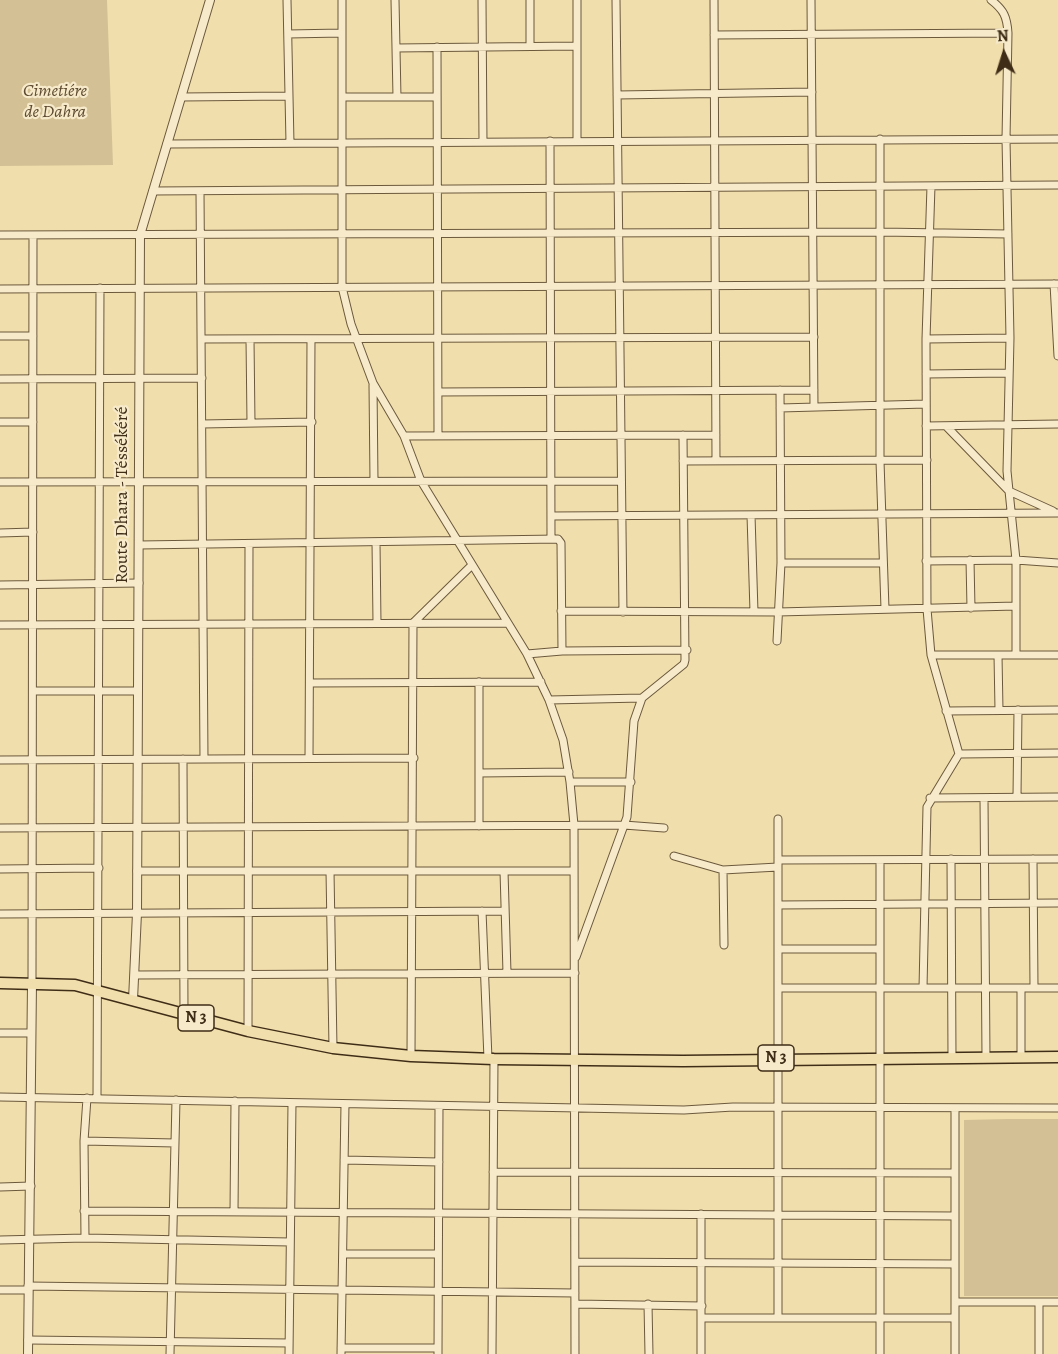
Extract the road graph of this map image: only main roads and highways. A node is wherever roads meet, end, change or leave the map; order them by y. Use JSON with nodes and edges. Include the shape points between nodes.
{"nodes":[{"id":1,"x":0,"y":983,"type":"edge"},
{"id":2,"x":1058,"y":1057,"type":"edge"}],
"edges":[{"from":1,"to":2,"type":"main road","number":"N 3","via":[[75,985],[248,1031],[333,1048],[411,1056],[683,1061]]}]}
